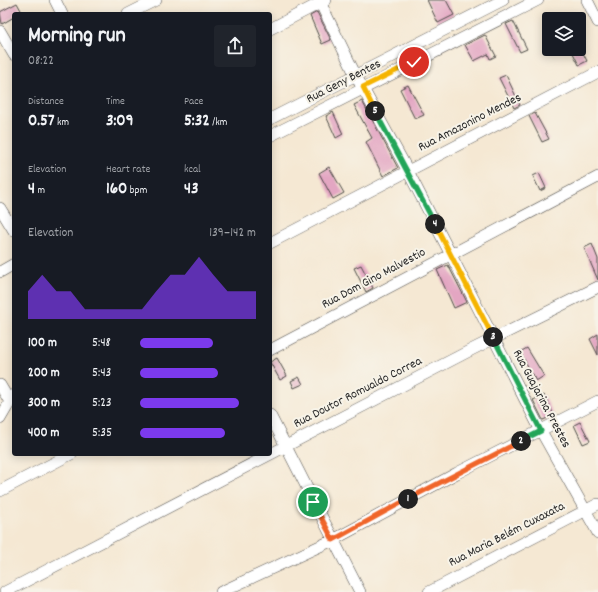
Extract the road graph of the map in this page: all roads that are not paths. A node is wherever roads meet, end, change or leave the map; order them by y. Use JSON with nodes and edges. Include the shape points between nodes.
{"nodes":[{"id":1,"x":55,"y":0,"type":"edge"},
{"id":2,"x":156,"y":0,"type":"edge"},
{"id":3,"x":503,"y":0,"type":"edge"},
{"id":4,"x":538,"y":0,"type":"edge"},
{"id":5,"x":586,"y":0,"type":"edge"},
{"id":6,"x":322,"y":1,"type":"edge"},
{"id":7,"x":58,"y":12,"type":"edge"},
{"id":8,"x":132,"y":12,"type":"edge"},
{"id":9,"x":598,"y":22,"type":"edge"},
{"id":10,"x":272,"y":28,"type":"edge"},
{"id":11,"x":0,"y":31,"type":"edge"},
{"id":12,"x":7,"y":41,"type":"edge"},
{"id":13,"x":12,"y":51,"type":"edge"},
{"id":14,"x":598,"y":72,"type":"edge"},
{"id":15,"x":356,"y":76,"type":"junction"},
{"id":16,"x":363,"y":87,"type":"junction"},
{"id":17,"x":272,"y":118,"type":"edge"},
{"id":18,"x":272,"y":135,"type":"edge"},
{"id":19,"x":408,"y":171,"type":"junction"},
{"id":20,"x":598,"y":177,"type":"edge"},
{"id":21,"x":0,"y":208,"type":"edge"},
{"id":22,"x":12,"y":228,"type":"edge"},
{"id":23,"x":272,"y":242,"type":"edge"},
{"id":24,"x":451,"y":254,"type":"junction"},
{"id":25,"x":12,"y":265,"type":"edge"},
{"id":26,"x":0,"y":272,"type":"edge"},
{"id":27,"x":598,"y":287,"type":"edge"},
{"id":28,"x":494,"y":339,"type":"junction"},
{"id":29,"x":272,"y":349,"type":"edge"},
{"id":30,"x":0,"y":386,"type":"edge"},
{"id":31,"x":12,"y":398,"type":"edge"},
{"id":32,"x":598,"y":401,"type":"edge"},
{"id":33,"x":0,"y":419,"type":"edge"},
{"id":34,"x":272,"y":419,"type":"edge"},
{"id":35,"x":541,"y":431,"type":"junction"},
{"id":36,"x":286,"y":446,"type":"junction"},
{"id":37,"x":272,"y":453,"type":"edge"},
{"id":38,"x":67,"y":456,"type":"edge"},
{"id":39,"x":267,"y":456,"type":"edge"},
{"id":40,"x":0,"y":491,"type":"edge"},
{"id":41,"x":598,"y":504,"type":"edge"},
{"id":42,"x":585,"y":511,"type":"junction"},
{"id":43,"x":598,"y":533,"type":"edge"},
{"id":44,"x":333,"y":540,"type":"junction"},
{"id":45,"x":5,"y":592,"type":"edge"},
{"id":46,"x":221,"y":592,"type":"edge"},
{"id":47,"x":360,"y":592,"type":"edge"},
{"id":48,"x":429,"y":592,"type":"edge"}],
"edges":[{"from":1,"to":7,"type":"street"},
{"from":2,"to":8,"type":"street"},
{"from":3,"to":15,"type":"street","name":"Rua Geny Bentes"},
{"from":4,"to":16,"type":"street","name":"Rua Geny Bentes"},
{"from":5,"to":9,"type":"street"},
{"from":6,"to":10,"type":"street"},
{"from":6,"to":15,"type":"street","name":"Rua Guajarina Prestes"},
{"from":11,"to":12,"type":"street"},
{"from":12,"to":13,"type":"street"},
{"from":14,"to":19,"type":"street","name":"Rua Amazonino Mendes"},
{"from":15,"to":16,"type":"street","name":"Rua Guajarina Prestes"},
{"from":15,"to":17,"type":"street","name":"Rua Geny Bentes"},
{"from":16,"to":18,"type":"street","name":"Rua Geny Bentes"},
{"from":16,"to":19,"type":"street","name":"Rua Guajarina Prestes"},
{"from":19,"to":23,"type":"street","name":"Rua Amazonino Mendes"},
{"from":19,"to":24,"type":"street","name":"Rua Guajarina Prestes"},
{"from":20,"to":24,"type":"street","name":"Rua Dom Gino Malvestio"},
{"from":21,"to":22,"type":"street"},
{"from":24,"to":28,"type":"street","name":"Rua Guajarina Prestes"},
{"from":24,"to":29,"type":"street","name":"Rua Dom Gino Malvestio"},
{"from":25,"to":26,"type":"street"},
{"from":27,"to":28,"type":"street","name":"Rua Doutor Romualdo Correa"},
{"from":28,"to":35,"type":"street","name":"Rua Guajarina Prestes"},
{"from":28,"to":36,"type":"street","name":"Rua Doutor Romualdo Correa"},
{"from":30,"to":31,"type":"street"},
{"from":31,"to":33,"type":"street"},
{"from":32,"to":35,"type":"street"},
{"from":34,"to":36,"type":"street"},
{"from":35,"to":42,"type":"street","name":"Rua Guajarina Prestes"},
{"from":35,"to":44,"type":"street"},
{"from":36,"to":37,"type":"street","name":"Rua Doutor Romualdo Correa"},
{"from":36,"to":44,"type":"street"},
{"from":38,"to":40,"type":"street"},
{"from":39,"to":45,"type":"street","name":"Rua Doutor Romualdo Correa"},
{"from":41,"to":42,"type":"street","name":"Rua Maria Belém Cuxaxata"},
{"from":42,"to":43,"type":"street","name":"Rua Guajarina Prestes"},
{"from":42,"to":48,"type":"street","name":"Rua Maria Belém Cuxaxata"},
{"from":44,"to":46,"type":"street"},
{"from":44,"to":47,"type":"street"}]}
